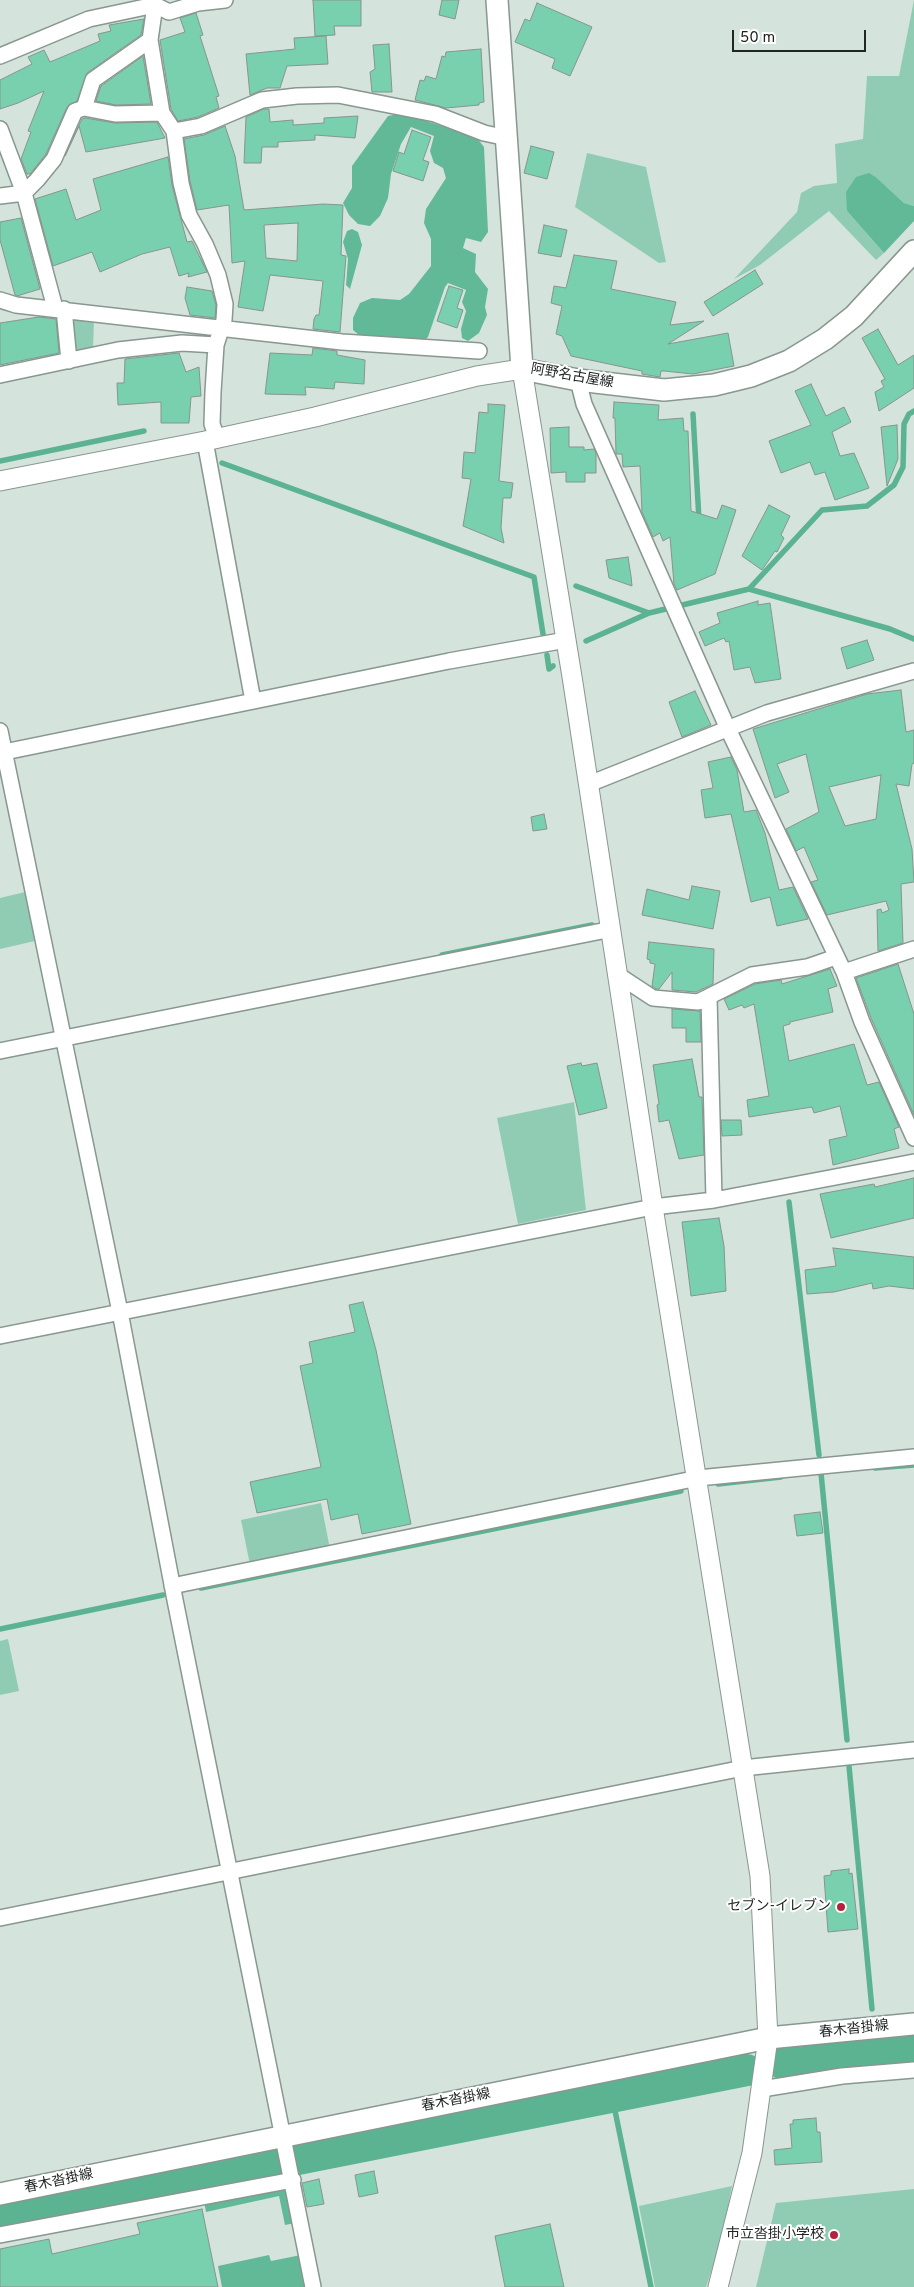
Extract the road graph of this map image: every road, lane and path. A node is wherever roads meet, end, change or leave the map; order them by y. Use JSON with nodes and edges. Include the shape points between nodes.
{"nodes":[{"id":1,"x":225,"y":0,"type":"edge"},
{"id":2,"x":497,"y":0,"type":"edge"},
{"id":3,"x":154,"y":3,"type":"edge"},
{"id":4,"x":150,"y":40,"type":"junction"},
{"id":5,"x":0,"y":56,"type":"edge"},
{"id":6,"x":84,"y":108,"type":"junction"},
{"id":7,"x":162,"y":112,"type":"junction"},
{"id":8,"x":0,"y":129,"type":"edge"},
{"id":9,"x":174,"y":131,"type":"junction"},
{"id":10,"x":507,"y":138,"type":"junction"},
{"id":11,"x":24,"y":193,"type":"junction"},
{"id":12,"x":0,"y":196,"type":"edge"},
{"id":13,"x":914,"y":251,"type":"edge"},
{"id":14,"x":0,"y":300,"type":"edge"},
{"id":15,"x":59,"y":308,"type":"junction"},
{"id":16,"x":220,"y":328,"type":"junction"},
{"id":17,"x":216,"y":345,"type":"junction"},
{"id":18,"x":479,"y":351,"type":"dead end"},
{"id":19,"x":69,"y":360,"type":"junction"},
{"id":20,"x":522,"y":368,"type":"junction"},
{"id":21,"x":0,"y":375,"type":"edge"},
{"id":22,"x":578,"y":380,"type":"junction"},
{"id":23,"x":211,"y":440,"type":"junction"},
{"id":24,"x":0,"y":481,"type":"edge"},
{"id":25,"x":566,"y":640,"type":"junction"},
{"id":26,"x":914,"y":671,"type":"edge"},
{"id":27,"x":253,"y":701,"type":"junction"},
{"id":28,"x":728,"y":729,"type":"junction"},
{"id":29,"x":0,"y":731,"type":"edge"},
{"id":30,"x":2,"y":753,"type":"edge"},
{"id":31,"x":589,"y":784,"type":"junction"},
{"id":32,"x":612,"y":929,"type":"junction"},
{"id":33,"x":914,"y":949,"type":"edge"},
{"id":34,"x":836,"y":957,"type":"junction"},
{"id":35,"x":844,"y":972,"type":"junction"},
{"id":36,"x":618,"y":974,"type":"junction"},
{"id":37,"x":710,"y":997,"type":"junction"},
{"id":38,"x":62,"y":1038,"type":"junction"},
{"id":39,"x":0,"y":1051,"type":"edge"},
{"id":40,"x":914,"y":1138,"type":"edge"},
{"id":41,"x":914,"y":1162,"type":"edge"},
{"id":42,"x":714,"y":1200,"type":"junction"},
{"id":43,"x":653,"y":1208,"type":"junction"},
{"id":44,"x":120,"y":1312,"type":"junction"},
{"id":45,"x":0,"y":1336,"type":"edge"},
{"id":46,"x":914,"y":1457,"type":"edge"},
{"id":47,"x":698,"y":1478,"type":"junction"},
{"id":48,"x":172,"y":1586,"type":"junction"},
{"id":49,"x":914,"y":1750,"type":"edge"},
{"id":50,"x":743,"y":1768,"type":"junction"},
{"id":51,"x":231,"y":1871,"type":"junction"},
{"id":52,"x":0,"y":1918,"type":"edge"},
{"id":53,"x":914,"y":2024,"type":"edge"},
{"id":54,"x":768,"y":2038,"type":"junction"},
{"id":55,"x":914,"y":2070,"type":"edge"},
{"id":56,"x":762,"y":2089,"type":"junction"},
{"id":57,"x":283,"y":2140,"type":"junction"},
{"id":58,"x":292,"y":2178,"type":"junction"},
{"id":59,"x":0,"y":2194,"type":"edge"},
{"id":60,"x":0,"y":2235,"type":"edge"},
{"id":61,"x":313,"y":2287,"type":"edge"},
{"id":62,"x":718,"y":2287,"type":"edge"}],
"edges":[{"from":1,"to":3,"type":"street","via":[[198,3],[169,12]]},
{"from":2,"to":10,"type":"main road","name":"阿野名古屋線"},
{"from":3,"to":4,"type":"street"},
{"from":3,"to":5,"type":"street","via":[[89,19]]},
{"from":4,"to":6,"type":"street","via":[[93,80]]},
{"from":4,"to":7,"type":"street"},
{"from":6,"to":7,"type":"street","via":[[114,114]]},
{"from":6,"to":11,"type":"street","via":[[75,111],[54,159]]},
{"from":7,"to":9,"type":"street"},
{"from":8,"to":11,"type":"street"},
{"from":9,"to":10,"type":"street","via":[[201,126],[262,100],[338,95],[435,114],[484,133]]},
{"from":9,"to":16,"type":"street","via":[[189,215],[218,275],[225,304]]},
{"from":10,"to":20,"type":"main road","name":"阿野名古屋線"},
{"from":11,"to":12,"type":"street"},
{"from":11,"to":15,"type":"street"},
{"from":13,"to":22,"type":"main road","name":"阿野名古屋線","via":[[854,316],[825,339],[789,361],[751,376],[714,385],[664,390]]},
{"from":14,"to":15,"type":"street","via":[[16,305]]},
{"from":15,"to":16,"type":"street"},
{"from":15,"to":19,"type":"street"},
{"from":16,"to":17,"type":"street"},
{"from":16,"to":18,"type":"street","via":[[365,344]]},
{"from":17,"to":19,"type":"street","via":[[182,343],[118,350]]},
{"from":17,"to":23,"type":"street"},
{"from":19,"to":21,"type":"street"},
{"from":20,"to":22,"type":"main road","name":"阿野名古屋線"},
{"from":20,"to":23,"type":"street","via":[[476,376]]},
{"from":20,"to":25,"type":"street"},
{"from":22,"to":28,"type":"street","via":[[584,404]]},
{"from":23,"to":24,"type":"street"},
{"from":23,"to":27,"type":"street"},
{"from":25,"to":27,"type":"street"},
{"from":25,"to":31,"type":"street"},
{"from":26,"to":28,"type":"street","via":[[767,713]]},
{"from":27,"to":30,"type":"street"},
{"from":28,"to":31,"type":"street"},
{"from":28,"to":34,"type":"street"},
{"from":29,"to":30,"type":"street"},
{"from":30,"to":38,"type":"street"},
{"from":31,"to":32,"type":"street"},
{"from":32,"to":36,"type":"street"},
{"from":32,"to":38,"type":"street"},
{"from":33,"to":35,"type":"street"},
{"from":34,"to":35,"type":"street"},
{"from":34,"to":37,"type":"street","via":[[807,967],[752,975]]},
{"from":35,"to":40,"type":"street","via":[[862,1022]]},
{"from":36,"to":37,"type":"street","via":[[653,998],[698,1002]]},
{"from":36,"to":43,"type":"street"},
{"from":37,"to":42,"type":"street"},
{"from":38,"to":39,"type":"street"},
{"from":38,"to":44,"type":"street"},
{"from":41,"to":42,"type":"street"},
{"from":42,"to":43,"type":"street"},
{"from":43,"to":44,"type":"street"},
{"from":43,"to":47,"type":"street"},
{"from":44,"to":45,"type":"street"},
{"from":44,"to":48,"type":"street"},
{"from":46,"to":47,"type":"street"},
{"from":47,"to":48,"type":"street"},
{"from":47,"to":50,"type":"street"},
{"from":48,"to":51,"type":"street"},
{"from":49,"to":50,"type":"street"},
{"from":50,"to":51,"type":"street"},
{"from":50,"to":54,"type":"street","via":[[760,1876]]},
{"from":51,"to":52,"type":"street"},
{"from":51,"to":57,"type":"street"},
{"from":53,"to":54,"type":"main road","name":"春木沓掛線"},
{"from":54,"to":56,"type":"street"},
{"from":54,"to":57,"type":"main road","name":"春木沓掛線"},
{"from":55,"to":56,"type":"street","via":[[842,2076]]},
{"from":56,"to":62,"type":"street","via":[[748,2170]]},
{"from":57,"to":58,"type":"street"},
{"from":57,"to":59,"type":"main road","name":"春木沓掛線"},
{"from":58,"to":60,"type":"street"},
{"from":58,"to":61,"type":"street"}]}
